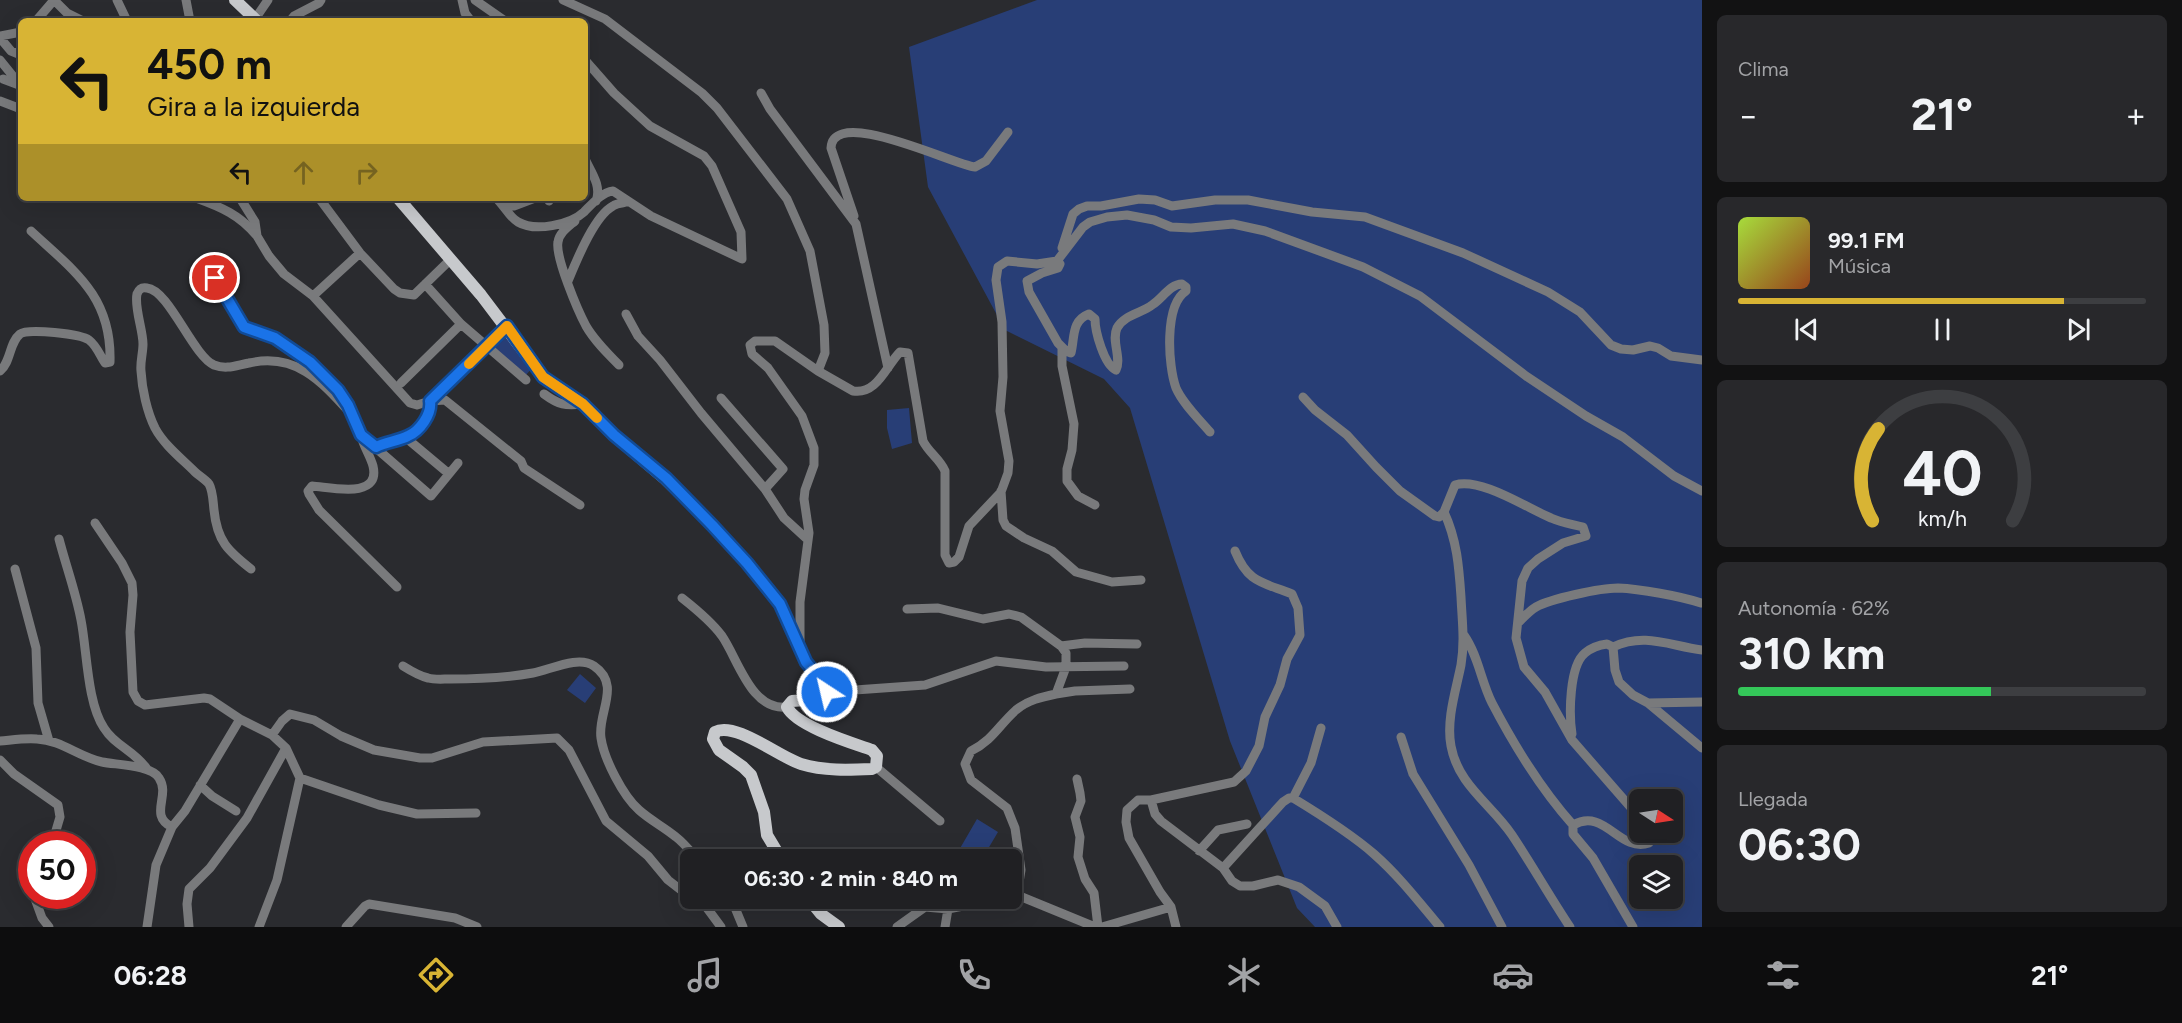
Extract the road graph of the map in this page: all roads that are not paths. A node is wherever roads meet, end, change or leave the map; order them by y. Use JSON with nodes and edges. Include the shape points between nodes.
{"nodes":[{"id":1,"x":54,"y":0,"type":"edge"},
{"id":2,"x":117,"y":0,"type":"edge"},
{"id":3,"x":186,"y":0,"type":"edge"},
{"id":4,"x":235,"y":0,"type":"edge"},
{"id":5,"x":268,"y":0,"type":"edge"},
{"id":6,"x":321,"y":0,"type":"edge"},
{"id":7,"x":462,"y":0,"type":"edge"},
{"id":8,"x":475,"y":0,"type":"edge"},
{"id":9,"x":562,"y":0,"type":"edge"},
{"id":10,"x":39,"y":18,"type":"edge"},
{"id":11,"x":77,"y":18,"type":"edge"},
{"id":12,"x":126,"y":18,"type":"edge"},
{"id":13,"x":189,"y":18,"type":"edge"},
{"id":14,"x":254,"y":18,"type":"edge"},
{"id":15,"x":257,"y":18,"type":"edge"},
{"id":16,"x":292,"y":18,"type":"edge"},
{"id":17,"x":469,"y":18,"type":"edge"},
{"id":18,"x":501,"y":18,"type":"edge"},
{"id":19,"x":18,"y":33,"type":"edge"},
{"id":20,"x":0,"y":37,"type":"edge"},
{"id":21,"x":18,"y":54,"type":"edge"},
{"id":22,"x":0,"y":60,"type":"edge"},
{"id":23,"x":588,"y":63,"type":"edge"},
{"id":24,"x":3,"y":79,"type":"dead end"},
{"id":25,"x":18,"y":82,"type":"edge"},
{"id":26,"x":18,"y":85,"type":"edge"},
{"id":27,"x":761,"y":93,"type":"dead end"},
{"id":28,"x":0,"y":100,"type":"edge"},
{"id":29,"x":18,"y":108,"type":"edge"},
{"id":30,"x":1008,"y":132,"type":"dead end"},
{"id":31,"x":588,"y":166,"type":"edge"},
{"id":32,"x":203,"y":201,"type":"edge"},
{"id":33,"x":242,"y":201,"type":"edge"},
{"id":34,"x":321,"y":201,"type":"edge"},
{"id":35,"x":401,"y":201,"type":"edge"},
{"id":36,"x":527,"y":201,"type":"edge"},
{"id":37,"x":596,"y":201,"type":"junction"},
{"id":38,"x":500,"y":202,"type":"edge"},
{"id":39,"x":627,"y":202,"type":"junction"},
{"id":40,"x":581,"y":215,"type":"junction"},
{"id":41,"x":856,"y":224,"type":"junction"},
{"id":42,"x":31,"y":231,"type":"dead end"},
{"id":43,"x":257,"y":236,"type":"junction"},
{"id":44,"x":360,"y":253,"type":"junction"},
{"id":45,"x":1059,"y":257,"type":"junction"},
{"id":46,"x":450,"y":260,"type":"junction"},
{"id":47,"x":206,"y":266,"type":"dead end"},
{"id":48,"x":568,"y":281,"type":"junction"},
{"id":49,"x":425,"y":284,"type":"junction"},
{"id":50,"x":313,"y":296,"type":"junction"},
{"id":51,"x":626,"y":314,"type":"dead end"},
{"id":52,"x":461,"y":324,"type":"junction"},
{"id":53,"x":507,"y":326,"type":"junction"},
{"id":54,"x":486,"y":347,"type":"junction"},
{"id":55,"x":1062,"y":348,"type":"junction"},
{"id":56,"x":1702,"y":360,"type":"edge"},
{"id":57,"x":619,"y":365,"type":"dead end"},
{"id":58,"x":888,"y":368,"type":"junction"},
{"id":59,"x":0,"y":371,"type":"edge"},
{"id":60,"x":818,"y":371,"type":"junction"},
{"id":61,"x":526,"y":380,"type":"dead end"},
{"id":62,"x":401,"y":383,"type":"dead end"},
{"id":63,"x":544,"y":394,"type":"dead end"},
{"id":64,"x":1303,"y":397,"type":"dead end"},
{"id":65,"x":721,"y":398,"type":"dead end"},
{"id":66,"x":430,"y":401,"type":"junction"},
{"id":67,"x":583,"y":404,"type":"junction"},
{"id":68,"x":352,"y":415,"type":"junction"},
{"id":69,"x":1210,"y":432,"type":"dead end"},
{"id":70,"x":361,"y":435,"type":"junction"},
{"id":71,"x":405,"y":437,"type":"junction"},
{"id":72,"x":376,"y":447,"type":"junction"},
{"id":73,"x":458,"y":463,"type":"dead end"},
{"id":74,"x":448,"y":473,"type":"junction"},
{"id":75,"x":765,"y":489,"type":"junction"},
{"id":76,"x":1001,"y":491,"type":"junction"},
{"id":77,"x":1702,"y":491,"type":"edge"},
{"id":78,"x":580,"y":505,"type":"dead end"},
{"id":79,"x":1095,"y":506,"type":"dead end"},
{"id":80,"x":1444,"y":512,"type":"junction"},
{"id":81,"x":95,"y":523,"type":"dead end"},
{"id":82,"x":58,"y":539,"type":"dead end"},
{"id":83,"x":808,"y":540,"type":"junction"},
{"id":84,"x":1235,"y":551,"type":"dead end"},
{"id":85,"x":15,"y":569,"type":"dead end"},
{"id":86,"x":251,"y":569,"type":"dead end"},
{"id":87,"x":1141,"y":580,"type":"dead end"},
{"id":88,"x":397,"y":587,"type":"dead end"},
{"id":89,"x":682,"y":598,"type":"dead end"},
{"id":90,"x":1701,"y":603,"type":"edge"},
{"id":91,"x":907,"y":609,"type":"dead end"},
{"id":92,"x":1517,"y":624,"type":"junction"},
{"id":93,"x":1464,"y":635,"type":"junction"},
{"id":94,"x":1137,"y":645,"type":"dead end"},
{"id":95,"x":1061,"y":646,"type":"junction"},
{"id":96,"x":1613,"y":647,"type":"junction"},
{"id":97,"x":800,"y":649,"type":"junction"},
{"id":98,"x":1702,"y":650,"type":"edge"},
{"id":99,"x":403,"y":666,"type":"dead end"},
{"id":100,"x":1124,"y":666,"type":"dead end"},
{"id":101,"x":1066,"y":667,"type":"junction"},
{"id":102,"x":1130,"y":689,"type":"dead end"},
{"id":103,"x":827,"y":692,"type":"junction"},
{"id":104,"x":1056,"y":694,"type":"junction"},
{"id":105,"x":1702,"y":702,"type":"edge"},
{"id":106,"x":1648,"y":703,"type":"junction"},
{"id":107,"x":787,"y":707,"type":"junction"},
{"id":108,"x":240,"y":718,"type":"junction"},
{"id":109,"x":1321,"y":728,"type":"dead end"},
{"id":110,"x":272,"y":735,"type":"junction"},
{"id":111,"x":1401,"y":737,"type":"dead end"},
{"id":112,"x":1572,"y":740,"type":"junction"},
{"id":113,"x":0,"y":741,"type":"edge"},
{"id":114,"x":49,"y":741,"type":"junction"},
{"id":115,"x":286,"y":748,"type":"junction"},
{"id":116,"x":1702,"y":748,"type":"edge"},
{"id":117,"x":0,"y":760,"type":"edge"},
{"id":118,"x":876,"y":766,"type":"junction"},
{"id":119,"x":147,"y":769,"type":"junction"},
{"id":120,"x":14,"y":774,"type":"junction"},
{"id":121,"x":0,"y":775,"type":"edge"},
{"id":122,"x":300,"y":778,"type":"junction"},
{"id":123,"x":1077,"y":779,"type":"dead end"},
{"id":124,"x":200,"y":785,"type":"junction"},
{"id":125,"x":1293,"y":798,"type":"junction"},
{"id":126,"x":1151,"y":800,"type":"junction"},
{"id":127,"x":1629,"y":805,"type":"edge"},
{"id":128,"x":236,"y":811,"type":"dead end"},
{"id":129,"x":476,"y":813,"type":"dead end"},
{"id":130,"x":940,"y":821,"type":"dead end"},
{"id":131,"x":1247,"y":824,"type":"dead end"},
{"id":132,"x":1574,"y":825,"type":"junction"},
{"id":133,"x":172,"y":827,"type":"junction"},
{"id":134,"x":56,"y":831,"type":"edge"},
{"id":135,"x":1629,"y":842,"type":"edge"},
{"id":136,"x":1631,"y":843,"type":"edge"},
{"id":137,"x":1648,"y":843,"type":"edge"},
{"id":138,"x":688,"y":849,"type":"edge"},
{"id":139,"x":775,"y":849,"type":"edge"},
{"id":140,"x":1018,"y":849,"type":"edge"},
{"id":141,"x":1199,"y":851,"type":"junction"},
{"id":142,"x":1223,"y":868,"type":"junction"},
{"id":143,"x":680,"y":889,"type":"edge"},
{"id":144,"x":1022,"y":898,"type":"edge"},
{"id":145,"x":1171,"y":907,"type":"junction"},
{"id":146,"x":39,"y":909,"type":"edge"},
{"id":147,"x":708,"y":909,"type":"edge"},
{"id":148,"x":736,"y":909,"type":"edge"},
{"id":149,"x":817,"y":909,"type":"edge"},
{"id":150,"x":922,"y":909,"type":"edge"},
{"id":151,"x":948,"y":909,"type":"edge"},
{"id":152,"x":49,"y":927,"type":"edge"},
{"id":153,"x":147,"y":927,"type":"edge"},
{"id":154,"x":189,"y":927,"type":"edge"},
{"id":155,"x":258,"y":927,"type":"edge"},
{"id":156,"x":346,"y":927,"type":"edge"},
{"id":157,"x":477,"y":927,"type":"edge"},
{"id":158,"x":721,"y":927,"type":"edge"},
{"id":159,"x":743,"y":927,"type":"edge"},
{"id":160,"x":839,"y":927,"type":"edge"},
{"id":161,"x":897,"y":927,"type":"edge"},
{"id":162,"x":945,"y":927,"type":"edge"},
{"id":163,"x":1098,"y":927,"type":"edge"},
{"id":164,"x":1176,"y":927,"type":"edge"},
{"id":165,"x":1337,"y":927,"type":"edge"},
{"id":166,"x":1440,"y":927,"type":"edge"},
{"id":167,"x":1502,"y":927,"type":"edge"},
{"id":168,"x":1570,"y":927,"type":"edge"},
{"id":169,"x":1633,"y":927,"type":"edge"}],
"edges":[{"from":1,"to":10,"type":"street"},
{"from":1,"to":11,"type":"street"},
{"from":2,"to":12,"type":"street"},
{"from":3,"to":13,"type":"street"},
{"from":4,"to":14,"type":"main road"},
{"from":5,"to":15,"type":"street"},
{"from":6,"to":16,"type":"street"},
{"from":7,"to":17,"type":"street"},
{"from":8,"to":18,"type":"street"},
{"from":9,"to":60,"type":"street","via":[[604,19],[702,93],[787,199],[810,251],[824,325],[825,353]]},
{"from":19,"to":20,"type":"street"},
{"from":20,"to":21,"type":"street"},
{"from":22,"to":25,"type":"street"},
{"from":23,"to":39,"type":"street","via":[[650,126],[704,156],[712,166],[741,232],[742,259]]},
{"from":24,"to":26,"type":"street"},
{"from":27,"to":41,"type":"street"},
{"from":28,"to":29,"type":"street"},
{"from":30,"to":41,"type":"street","via":[[986,161],[975,167],[883,136],[856,133],[835,138],[831,148]]},
{"from":31,"to":37,"type":"street","via":[[598,188]]},
{"from":32,"to":43,"type":"street","via":[[234,214]]},
{"from":33,"to":43,"type":"street","via":[[255,222]]},
{"from":34,"to":44,"type":"street"},
{"from":35,"to":46,"type":"main road"},
{"from":36,"to":38,"type":"street","via":[[514,206]]},
{"from":37,"to":39,"type":"street","via":[[613,191]]},
{"from":37,"to":40,"type":"street"},
{"from":38,"to":40,"type":"street","via":[[512,218],[528,226],[558,225]]},
{"from":39,"to":48,"type":"street","via":[[613,206],[602,217],[582,248]]},
{"from":40,"to":48,"type":"street","via":[[558,240],[560,261]]},
{"from":41,"to":58,"type":"street"},
{"from":42,"to":59,"type":"street","via":[[79,276],[96,298],[110,341],[110,362],[105,363],[92,343],[81,336],[29,330],[16,338]]},
{"from":43,"to":50,"type":"street","via":[[284,274]]},
{"from":44,"to":49,"type":"street","via":[[400,292],[414,295]]},
{"from":44,"to":50,"type":"street"},
{"from":45,"to":55,"type":"street","via":[[1058,268],[1031,278],[1027,284]]},
{"from":45,"to":56,"type":"street","via":[[1073,214],[1079,209],[1139,199],[1172,206],[1248,200],[1365,217],[1463,253],[1548,292],[1580,312],[1611,345],[1633,350],[1650,346],[1671,356]]},
{"from":45,"to":76,"type":"street","via":[[1037,264],[1008,261],[1000,264],[996,273],[1002,322],[1000,411],[1009,460]]},
{"from":45,"to":77,"type":"street","via":[[1090,222],[1127,215],[1172,227],[1233,224],[1265,231],[1363,267],[1420,296],[1526,376]]},
{"from":46,"to":49,"type":"street"},
{"from":46,"to":53,"type":"main road"},
{"from":47,"to":68,"type":"street","via":[[244,327],[275,338],[310,362],[338,390]]},
{"from":48,"to":57,"type":"street","via":[[586,326]]},
{"from":49,"to":52,"type":"street"},
{"from":50,"to":66,"type":"street","via":[[402,397],[417,405]]},
{"from":51,"to":75,"type":"street","via":[[638,336]]},
{"from":52,"to":54,"type":"street"},
{"from":52,"to":62,"type":"street"},
{"from":53,"to":54,"type":"street"},
{"from":53,"to":67,"type":"main road","via":[[543,377]]},
{"from":54,"to":61,"type":"street"},
{"from":54,"to":66,"type":"street"},
{"from":55,"to":69,"type":"street","via":[[1072,352],[1076,323],[1089,314],[1095,319],[1106,360],[1116,369],[1117,329],[1124,320],[1182,284],[1186,291],[1179,296],[1172,314],[1170,334],[1173,375],[1177,389]]},
{"from":55,"to":79,"type":"street","via":[[1074,424],[1067,481],[1078,496]]},
{"from":58,"to":60,"type":"street","via":[[882,378],[859,392]]},
{"from":58,"to":76,"type":"street","via":[[900,352],[909,355],[923,441],[945,471],[945,555],[949,563],[959,557],[969,526]]},
{"from":60,"to":83,"type":"street","via":[[775,341],[754,341],[750,345],[752,354],[768,368],[802,416],[814,448],[814,465],[804,499]]},
{"from":63,"to":67,"type":"street","via":[[566,406]]},
{"from":64,"to":80,"type":"street","via":[[1347,435],[1400,490],[1435,516]]},
{"from":65,"to":75,"type":"street","via":[[783,469]]},
{"from":66,"to":71,"type":"street","via":[[419,428]]},
{"from":66,"to":78,"type":"street","via":[[449,402],[521,461],[524,468]]},
{"from":67,"to":97,"type":"main road","via":[[666,478],[747,563],[780,604]]},
{"from":68,"to":70,"type":"street"},
{"from":68,"to":86,"type":"street","via":[[312,376],[290,363],[273,359],[231,368],[203,359],[157,293],[150,288],[139,290],[136,298],[143,344],[141,370],[156,428],[171,449],[210,486],[223,544]]},
{"from":70,"to":72,"type":"street"},
{"from":70,"to":88,"type":"street","via":[[373,466],[369,485],[337,489],[312,486],[308,491],[319,510]]},
{"from":71,"to":72,"type":"street"},
{"from":71,"to":74,"type":"street"},
{"from":72,"to":74,"type":"street","via":[[431,496]]},
{"from":73,"to":74,"type":"street"},
{"from":75,"to":83,"type":"street","via":[[784,518]]},
{"from":76,"to":87,"type":"street","via":[[1006,526],[1052,551],[1076,573],[1112,582]]},
{"from":80,"to":92,"type":"street","via":[[1455,485],[1470,483],[1586,531],[1586,536],[1563,543],[1528,568],[1522,581]]},
{"from":80,"to":93,"type":"street","via":[[1456,549]]},
{"from":81,"to":108,"type":"street","via":[[132,583],[130,632],[136,699],[146,705],[210,699]]},
{"from":82,"to":119,"type":"street","via":[[81,618],[95,710],[104,729]]},
{"from":83,"to":97,"type":"street","via":[[800,602]]},
{"from":84,"to":126,"type":"street","via":[[1248,575],[1292,594],[1298,608],[1300,636],[1265,717],[1259,746],[1241,777],[1234,782]]},
{"from":85,"to":114,"type":"street","via":[[36,648],[38,703]]},
{"from":89,"to":107,"type":"street","via":[[722,636],[757,694],[772,705]]},
{"from":90,"to":92,"type":"street","via":[[1608,589],[1549,602],[1532,610]]},
{"from":91,"to":95,"type":"street","via":[[938,608],[983,619],[1010,614],[1021,617]]},
{"from":92,"to":112,"type":"street","via":[[1516,638],[1524,668],[1545,692]]},
{"from":93,"to":132,"type":"street","via":[[1492,703],[1528,767]]},
{"from":93,"to":168,"type":"street","via":[[1450,729],[1454,757],[1465,782],[1511,834]]},
{"from":94,"to":95,"type":"street"},
{"from":95,"to":101,"type":"street","via":[[1066,653]]},
{"from":96,"to":98,"type":"street","via":[[1625,641],[1649,639]]},
{"from":96,"to":106,"type":"street","via":[[1619,682]]},
{"from":96,"to":112,"type":"street","via":[[1598,646],[1578,661],[1573,681]]},
{"from":97,"to":103,"type":"main road"},
{"from":99,"to":138,"type":"street","via":[[430,679],[479,679],[534,673],[575,662],[593,665],[608,684],[601,737],[607,760],[636,808]]},
{"from":100,"to":101,"type":"street"},
{"from":101,"to":103,"type":"street","via":[[996,661],[925,685]]},
{"from":101,"to":104,"type":"street"},
{"from":102,"to":104,"type":"street"},
{"from":103,"to":107,"type":"main road","via":[[820,699],[796,700]]},
{"from":104,"to":140,"type":"street","via":[[1034,699],[1017,709],[985,744],[971,751],[965,764],[971,780],[1007,808]]},
{"from":105,"to":106,"type":"street"},
{"from":106,"to":116,"type":"street"},
{"from":107,"to":118,"type":"main road","via":[[803,722],[872,750],[877,756]]},
{"from":108,"to":110,"type":"street"},
{"from":108,"to":124,"type":"street"},
{"from":109,"to":125,"type":"street","via":[[1311,763]]},
{"from":110,"to":115,"type":"street"},
{"from":110,"to":143,"type":"street","via":[[290,714],[319,722],[374,750],[420,758],[483,742],[557,738],[568,750],[606,821]]},
{"from":111,"to":167,"type":"street","via":[[1413,774]]},
{"from":112,"to":127,"type":"street"},
{"from":113,"to":114,"type":"street"},
{"from":114,"to":119,"type":"street","via":[[97,761]]},
{"from":115,"to":122,"type":"street"},
{"from":115,"to":154,"type":"street","via":[[247,818],[189,889]]},
{"from":117,"to":120,"type":"street"},
{"from":118,"to":130,"type":"street"},
{"from":118,"to":139,"type":"main road","via":[[825,770],[800,764],[727,728],[715,732],[713,740],[719,750],[751,775],[764,812],[767,835]]},
{"from":119,"to":133,"type":"street","via":[[160,780],[161,818]]},
{"from":120,"to":121,"type":"street"},
{"from":120,"to":134,"type":"street","via":[[58,805]]},
{"from":122,"to":129,"type":"street","via":[[417,814]]},
{"from":122,"to":155,"type":"street","via":[[277,880]]},
{"from":123,"to":163,"type":"street","via":[[1081,801],[1075,817],[1080,837],[1078,857],[1094,893]]},
{"from":124,"to":128,"type":"street"},
{"from":124,"to":133,"type":"street"},
{"from":125,"to":142,"type":"street","via":[[1283,802]]},
{"from":125,"to":166,"type":"street","via":[[1375,855]]},
{"from":126,"to":141,"type":"street","via":[[1161,821]]},
{"from":126,"to":145,"type":"street","via":[[1132,804],[1126,822],[1129,838]]},
{"from":131,"to":141,"type":"street","via":[[1218,830]]},
{"from":132,"to":135,"type":"street","via":[[1594,820]]},
{"from":132,"to":169,"type":"street","via":[[1573,834],[1593,858]]},
{"from":133,"to":153,"type":"street","via":[[156,865]]},
{"from":136,"to":137,"type":"street"},
{"from":141,"to":142,"type":"street"},
{"from":142,"to":165,"type":"street","via":[[1240,886],[1278,880],[1299,887],[1325,906]]},
{"from":144,"to":163,"type":"street"},
{"from":145,"to":163,"type":"street"},
{"from":145,"to":164,"type":"street"},
{"from":146,"to":152,"type":"street"},
{"from":147,"to":158,"type":"street"},
{"from":148,"to":159,"type":"street"},
{"from":149,"to":160,"type":"main road"},
{"from":150,"to":161,"type":"street"},
{"from":151,"to":162,"type":"street"},
{"from":156,"to":157,"type":"street","via":[[369,904],[455,918]]}]}
